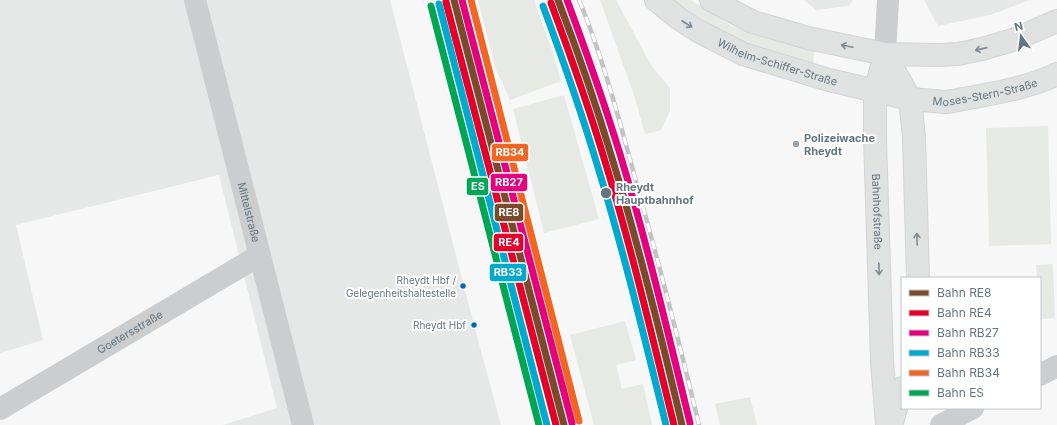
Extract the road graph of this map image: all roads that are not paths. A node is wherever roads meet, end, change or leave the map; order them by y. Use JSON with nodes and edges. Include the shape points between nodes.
{"nodes":[{"id":1,"x":195,"y":0,"type":"edge"},
{"id":2,"x":656,"y":0,"type":"edge"},
{"id":3,"x":711,"y":0,"type":"edge"},
{"id":4,"x":888,"y":0,"type":"edge"},
{"id":5,"x":1057,"y":21,"type":"edge"},
{"id":6,"x":885,"y":54,"type":"junction"},
{"id":7,"x":1057,"y":74,"type":"edge"},
{"id":8,"x":875,"y":92,"type":"junction"},
{"id":9,"x":910,"y":100,"type":"junction"},
{"id":10,"x":260,"y":255,"type":"junction"},
{"id":11,"x":918,"y":277,"type":"edge"},
{"id":12,"x":1057,"y":366,"type":"edge"},
{"id":13,"x":1041,"y":374,"type":"edge"},
{"id":14,"x":901,"y":391,"type":"edge"},
{"id":15,"x":0,"y":409,"type":"edge"},
{"id":16,"x":972,"y":409,"type":"edge"},
{"id":17,"x":303,"y":425,"type":"edge"},
{"id":18,"x":887,"y":425,"type":"edge"},
{"id":19,"x":891,"y":425,"type":"edge"},
{"id":20,"x":941,"y":425,"type":"edge"}],
"edges":[{"from":1,"to":10,"type":"street","name":"Mittelstraße"},
{"from":2,"to":8,"type":"main road","name":"Wilhelm-Schiffer-Straße","one_way":true,"via":[[698,31],[743,54]]},
{"from":6,"to":3,"type":"main road","one_way":true,"via":[[808,38],[752,22]]},
{"from":4,"to":6,"type":"street","name":"Bahnhofstraße"},
{"from":5,"to":6,"type":"main road","one_way":true,"via":[[1013,40],[974,51],[940,55]]},
{"from":6,"to":8,"type":"main road","name":"Bahnhofstraße"},
{"from":6,"to":9,"type":"main road"},
{"from":7,"to":9,"type":"main road","name":"Moses-Stern-Straße","via":[[1011,90],[953,101]]},
{"from":8,"to":9,"type":"main road","name":"Wilhelm-Schiffer-Straße"},
{"from":8,"to":18,"type":"main road","name":"Bahnhofstraße","one_way":true,"via":[[881,356]]},
{"from":11,"to":9,"type":"main road","one_way":true,"via":[[914,137]]},
{"from":10,"to":15,"type":"street","name":"Goetersstraße"},
{"from":10,"to":17,"type":"street","name":"Mittelstraße"},
{"from":12,"to":13,"type":"street"},
{"from":14,"to":19,"type":"main road"},
{"from":16,"to":20,"type":"street"}]}
